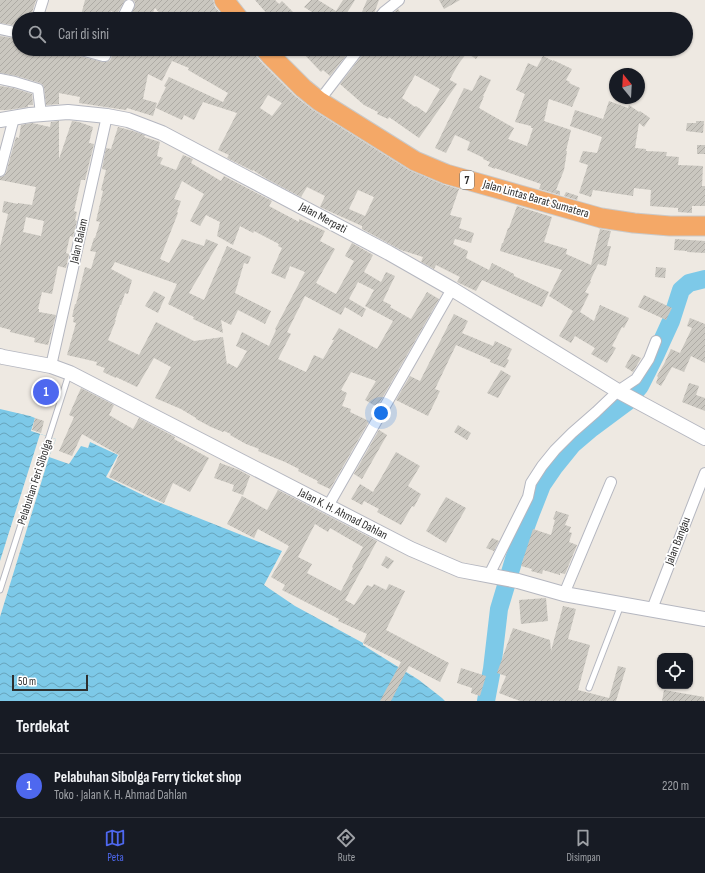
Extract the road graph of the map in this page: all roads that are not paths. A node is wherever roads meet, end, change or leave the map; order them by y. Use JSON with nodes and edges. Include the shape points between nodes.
{"nodes":[{"id":1,"x":43,"y":0,"type":"edge"},
{"id":2,"x":224,"y":0,"type":"edge"},
{"id":3,"x":399,"y":0,"type":"edge"},
{"id":4,"x":129,"y":5,"type":"dead end"},
{"id":5,"x":39,"y":12,"type":"edge"},
{"id":6,"x":126,"y":12,"type":"edge"},
{"id":7,"x":233,"y":12,"type":"edge"},
{"id":8,"x":384,"y":12,"type":"edge"},
{"id":9,"x":0,"y":29,"type":"edge"},
{"id":10,"x":12,"y":32,"type":"edge"},
{"id":11,"x":272,"y":56,"type":"edge"},
{"id":12,"x":354,"y":56,"type":"edge"},
{"id":13,"x":0,"y":79,"type":"edge"},
{"id":14,"x":319,"y":101,"type":"junction"},
{"id":15,"x":41,"y":114,"type":"junction"},
{"id":16,"x":107,"y":116,"type":"junction"},
{"id":17,"x":7,"y":119,"type":"edge"},
{"id":18,"x":0,"y":171,"type":"edge"},
{"id":19,"x":705,"y":226,"type":"edge"},
{"id":20,"x":452,"y":289,"type":"junction"},
{"id":21,"x":656,"y":341,"type":"dead end"},
{"id":22,"x":0,"y":356,"type":"edge"},
{"id":23,"x":51,"y":366,"type":"junction"},
{"id":24,"x":70,"y":373,"type":"junction"},
{"id":25,"x":620,"y":392,"type":"junction"},
{"id":26,"x":705,"y":438,"type":"edge"},
{"id":27,"x":705,"y":473,"type":"edge"},
{"id":28,"x":611,"y":482,"type":"dead end"},
{"id":29,"x":328,"y":506,"type":"junction"},
{"id":30,"x":492,"y":576,"type":"junction"},
{"id":31,"x":0,"y":590,"type":"edge"},
{"id":32,"x":564,"y":594,"type":"junction"},
{"id":33,"x":621,"y":604,"type":"junction"},
{"id":34,"x":652,"y":609,"type":"junction"},
{"id":35,"x":705,"y":619,"type":"edge"},
{"id":36,"x":589,"y":688,"type":"dead end"}],
"edges":[{"from":1,"to":5,"type":"street"},
{"from":2,"to":7,"type":"highway"},
{"from":3,"to":8,"type":"street"},
{"from":4,"to":6,"type":"street"},
{"from":9,"to":10,"type":"street"},
{"from":11,"to":14,"type":"highway","name":"Jalan Lintas Barat Sumatera","number":"7"},
{"from":12,"to":14,"type":"street"},
{"from":13,"to":15,"type":"street","via":[[38,89]]},
{"from":14,"to":19,"type":"highway","name":"Jalan Lintas Barat Sumatera","number":"7","via":[[415,161],[446,174],[602,218],[634,224]]},
{"from":15,"to":16,"type":"street","name":"Jalan Merpati","via":[[68,112]]},
{"from":15,"to":17,"type":"street","name":"Jalan Merpati"},
{"from":16,"to":20,"type":"street","name":"Jalan Merpati","via":[[128,120],[162,133]]},
{"from":16,"to":23,"type":"street","name":"Jalan Balam"},
{"from":17,"to":18,"type":"street"},
{"from":20,"to":25,"type":"street","name":"Jalan Merpati"},
{"from":20,"to":29,"type":"street"},
{"from":21,"to":25,"type":"street","via":[[649,359],[636,379]]},
{"from":22,"to":23,"type":"street","name":"Jalan K. H. Ahmad Dahlan"},
{"from":23,"to":24,"type":"street","name":"Jalan K. H. Ahmad Dahlan"},
{"from":24,"to":29,"type":"street","name":"Jalan K. H. Ahmad Dahlan"},
{"from":24,"to":31,"type":"lane","name":"Pelabuhan Feri Sibolga"},
{"from":25,"to":26,"type":"street","name":"Jalan Merpati"},
{"from":25,"to":30,"type":"street","via":[[567,437],[542,466],[531,483],[528,498]]},
{"from":27,"to":34,"type":"street","name":"Jalan Bangau"},
{"from":28,"to":32,"type":"street"},
{"from":29,"to":30,"type":"street","name":"Jalan K. H. Ahmad Dahlan","via":[[411,549],[460,570]]},
{"from":30,"to":32,"type":"street","name":"Jalan K. H. Ahmad Dahlan"},
{"from":32,"to":33,"type":"street","name":"Jalan K. H. Ahmad Dahlan"},
{"from":33,"to":34,"type":"street","name":"Jalan K. H. Ahmad Dahlan"},
{"from":33,"to":36,"type":"lane"},
{"from":34,"to":35,"type":"street","name":"Jalan K. H. Ahmad Dahlan"}]}
